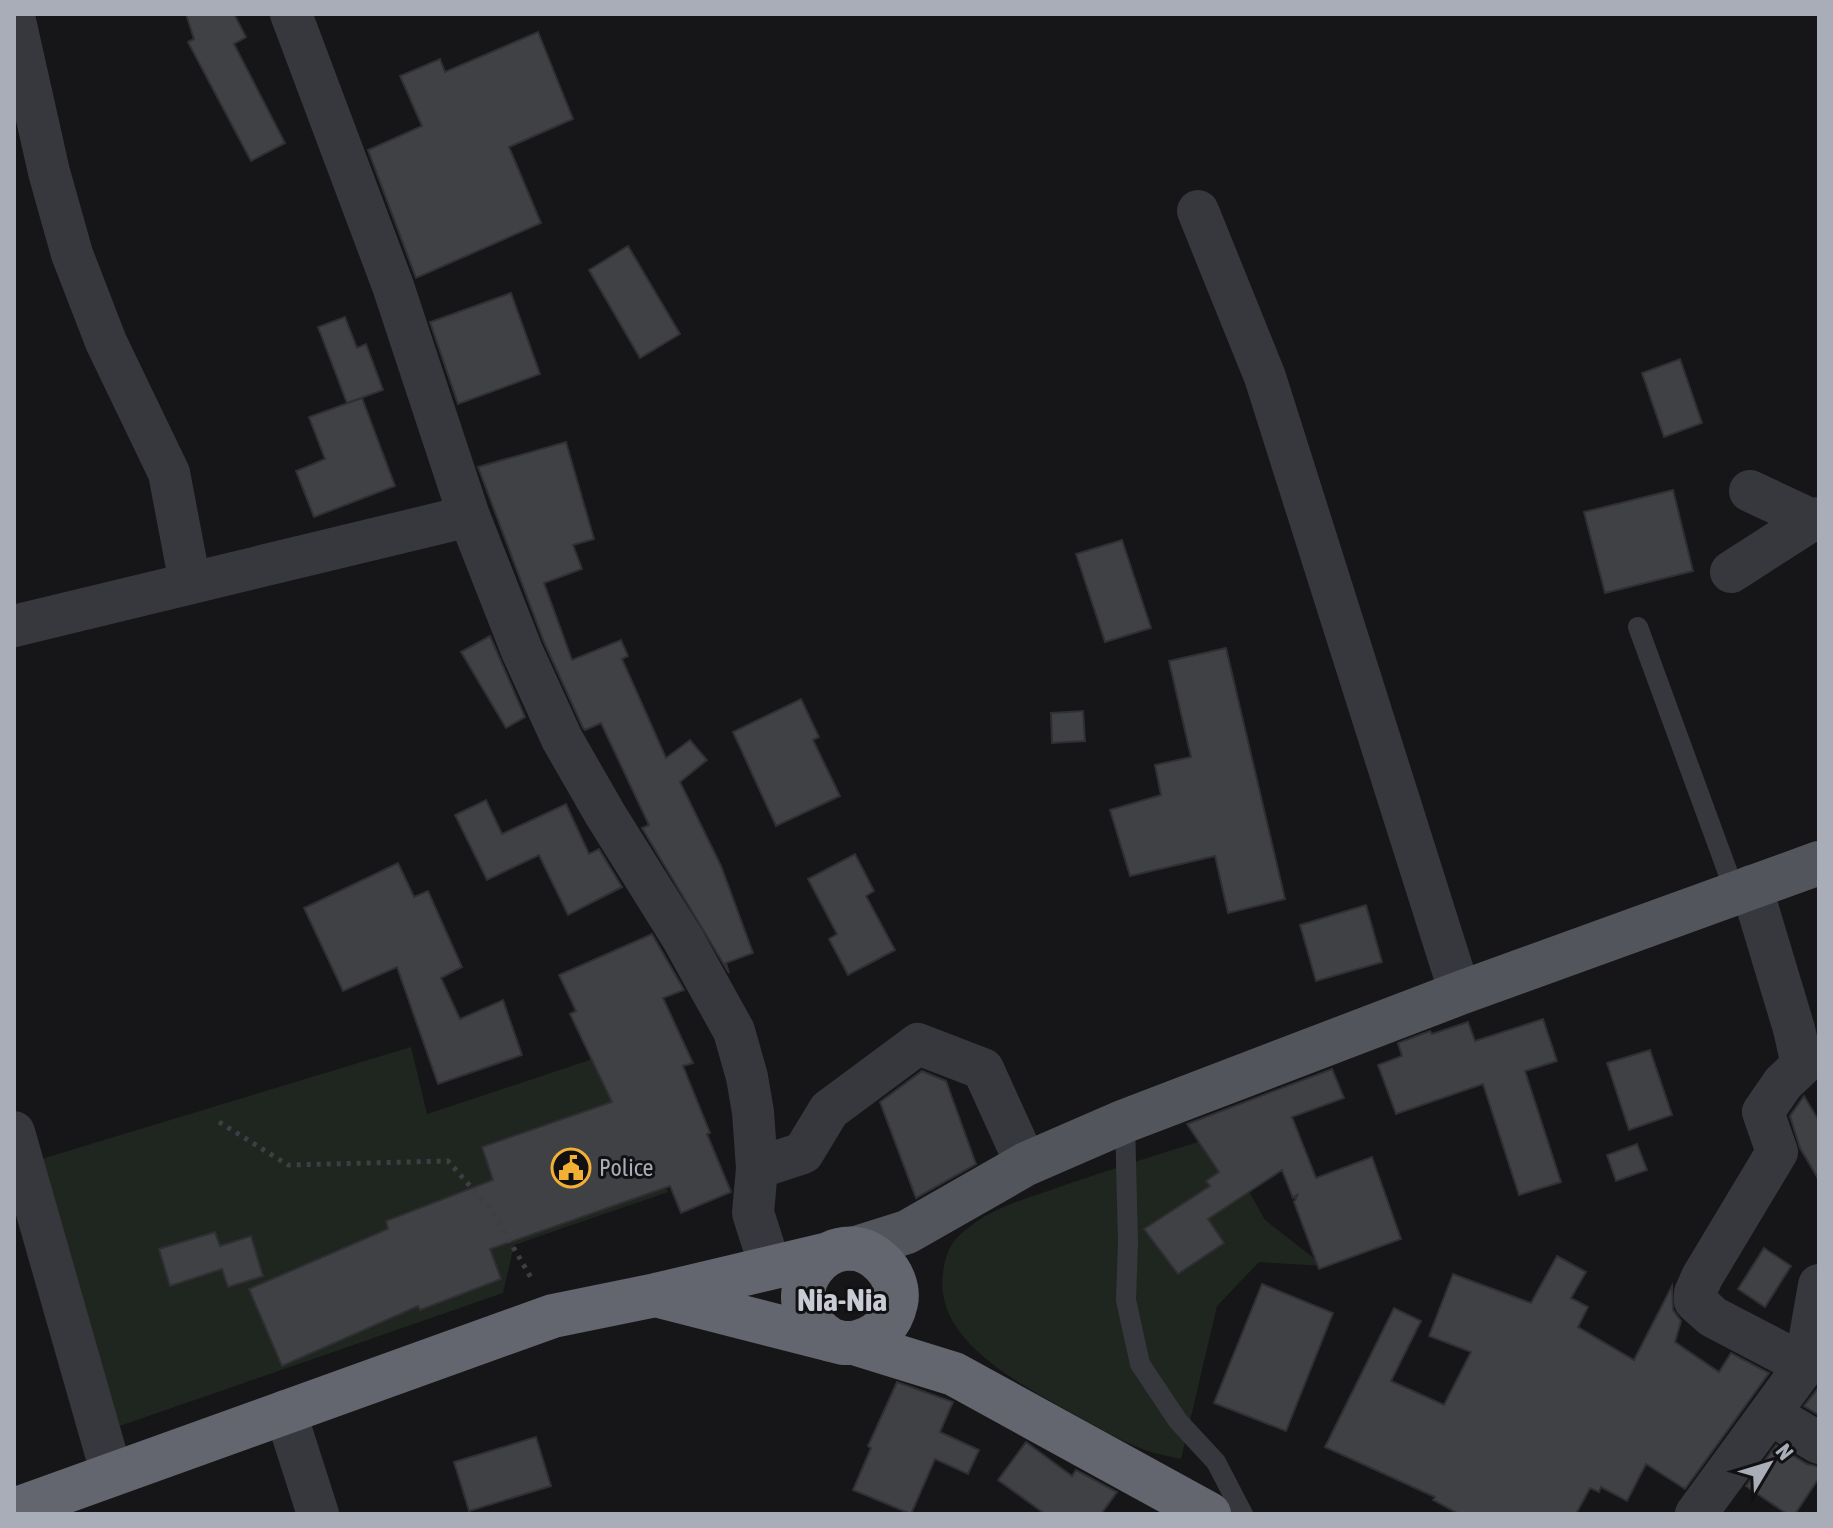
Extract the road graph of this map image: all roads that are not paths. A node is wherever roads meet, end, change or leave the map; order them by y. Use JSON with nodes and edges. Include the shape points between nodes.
{"nodes":[{"id":1,"x":291,"y":14,"type":"edge"},
{"id":2,"x":14,"y":16,"type":"edge"},
{"id":3,"x":1198,"y":211,"type":"dead end"},
{"id":4,"x":1750,"y":491,"type":"dead end"},
{"id":5,"x":469,"y":516,"type":"junction"},
{"id":6,"x":1815,"y":519,"type":"edge"},
{"id":7,"x":1731,"y":572,"type":"dead end"},
{"id":8,"x":190,"y":583,"type":"junction"},
{"id":9,"x":14,"y":626,"type":"edge"},
{"id":10,"x":1638,"y":627,"type":"dead end"},
{"id":11,"x":1819,"y":863,"type":"edge"},
{"id":12,"x":1743,"y":889,"type":"junction"},
{"id":13,"x":1460,"y":993,"type":"junction"},
{"id":14,"x":1125,"y":1121,"type":"junction"},
{"id":15,"x":14,"y":1132,"type":"edge"},
{"id":16,"x":1026,"y":1164,"type":"junction"},
{"id":17,"x":757,"y":1168,"type":"junction"},
{"id":18,"x":907,"y":1232,"type":"junction"},
{"id":19,"x":841,"y":1252,"type":"junction"},
{"id":20,"x":770,"y":1266,"type":"junction"},
{"id":21,"x":1819,"y":1285,"type":"edge"},
{"id":22,"x":656,"y":1295,"type":"junction"},
{"id":23,"x":897,"y":1296,"type":"junction"},
{"id":24,"x":843,"y":1342,"type":"junction"},
{"id":25,"x":1805,"y":1365,"type":"junction"},
{"id":26,"x":954,"y":1374,"type":"junction"},
{"id":27,"x":285,"y":1411,"type":"junction"},
{"id":28,"x":1770,"y":1414,"type":"junction"},
{"id":29,"x":1819,"y":1443,"type":"edge"},
{"id":30,"x":112,"y":1475,"type":"junction"},
{"id":31,"x":14,"y":1510,"type":"edge"},
{"id":32,"x":318,"y":1514,"type":"edge"},
{"id":33,"x":1209,"y":1514,"type":"edge"},
{"id":34,"x":1243,"y":1514,"type":"edge"},
{"id":35,"x":1696,"y":1514,"type":"edge"}],
"edges":[{"from":1,"to":5,"type":"street","via":[[393,286]]},
{"from":2,"to":8,"type":"street","via":[[72,254],[106,342],[169,473]]},
{"from":3,"to":13,"type":"street","via":[[1265,377]]},
{"from":4,"to":6,"type":"street"},
{"from":5,"to":8,"type":"street"},
{"from":5,"to":17,"type":"street","via":[[562,739],[734,1031],[749,1089]]},
{"from":6,"to":7,"type":"street"},
{"from":8,"to":9,"type":"street"},
{"from":10,"to":12,"type":"lane"},
{"from":11,"to":12,"type":"main road"},
{"from":12,"to":13,"type":"main road"},
{"from":12,"to":25,"type":"street","via":[[1802,1065],[1763,1112],[1777,1152],[1702,1277],[1695,1301],[1713,1317]]},
{"from":13,"to":14,"type":"main road"},
{"from":14,"to":16,"type":"main road"},
{"from":14,"to":34,"type":"lane","via":[[1126,1300],[1140,1364],[1178,1421],[1216,1462]]},
{"from":15,"to":30,"type":"street"},
{"from":16,"to":17,"type":"street","via":[[983,1069],[918,1044],[829,1110],[803,1153]]},
{"from":16,"to":18,"type":"main road"},
{"from":17,"to":20,"type":"street","via":[[753,1213]]},
{"from":18,"to":19,"type":"main road"},
{"from":18,"to":23,"type":"main road"},
{"from":19,"to":20,"type":"highway"},
{"from":19,"to":23,"type":"highway","via":[[877,1258],[894,1279]]},
{"from":19,"to":24,"type":"highway","via":[[817,1262],[802,1298],[810,1323]]},
{"from":20,"to":22,"type":"highway"},
{"from":21,"to":25,"type":"street"},
{"from":22,"to":24,"type":"highway"},
{"from":22,"to":27,"type":"highway","via":[[553,1316]]},
{"from":23,"to":24,"type":"highway","via":[[881,1332],[869,1340]]},
{"from":23,"to":26,"type":"highway"},
{"from":24,"to":26,"type":"highway"},
{"from":25,"to":28,"type":"street"},
{"from":26,"to":33,"type":"highway"},
{"from":27,"to":30,"type":"highway"},
{"from":27,"to":32,"type":"street"},
{"from":28,"to":29,"type":"street"},
{"from":28,"to":35,"type":"street"},
{"from":30,"to":31,"type":"highway"}]}
